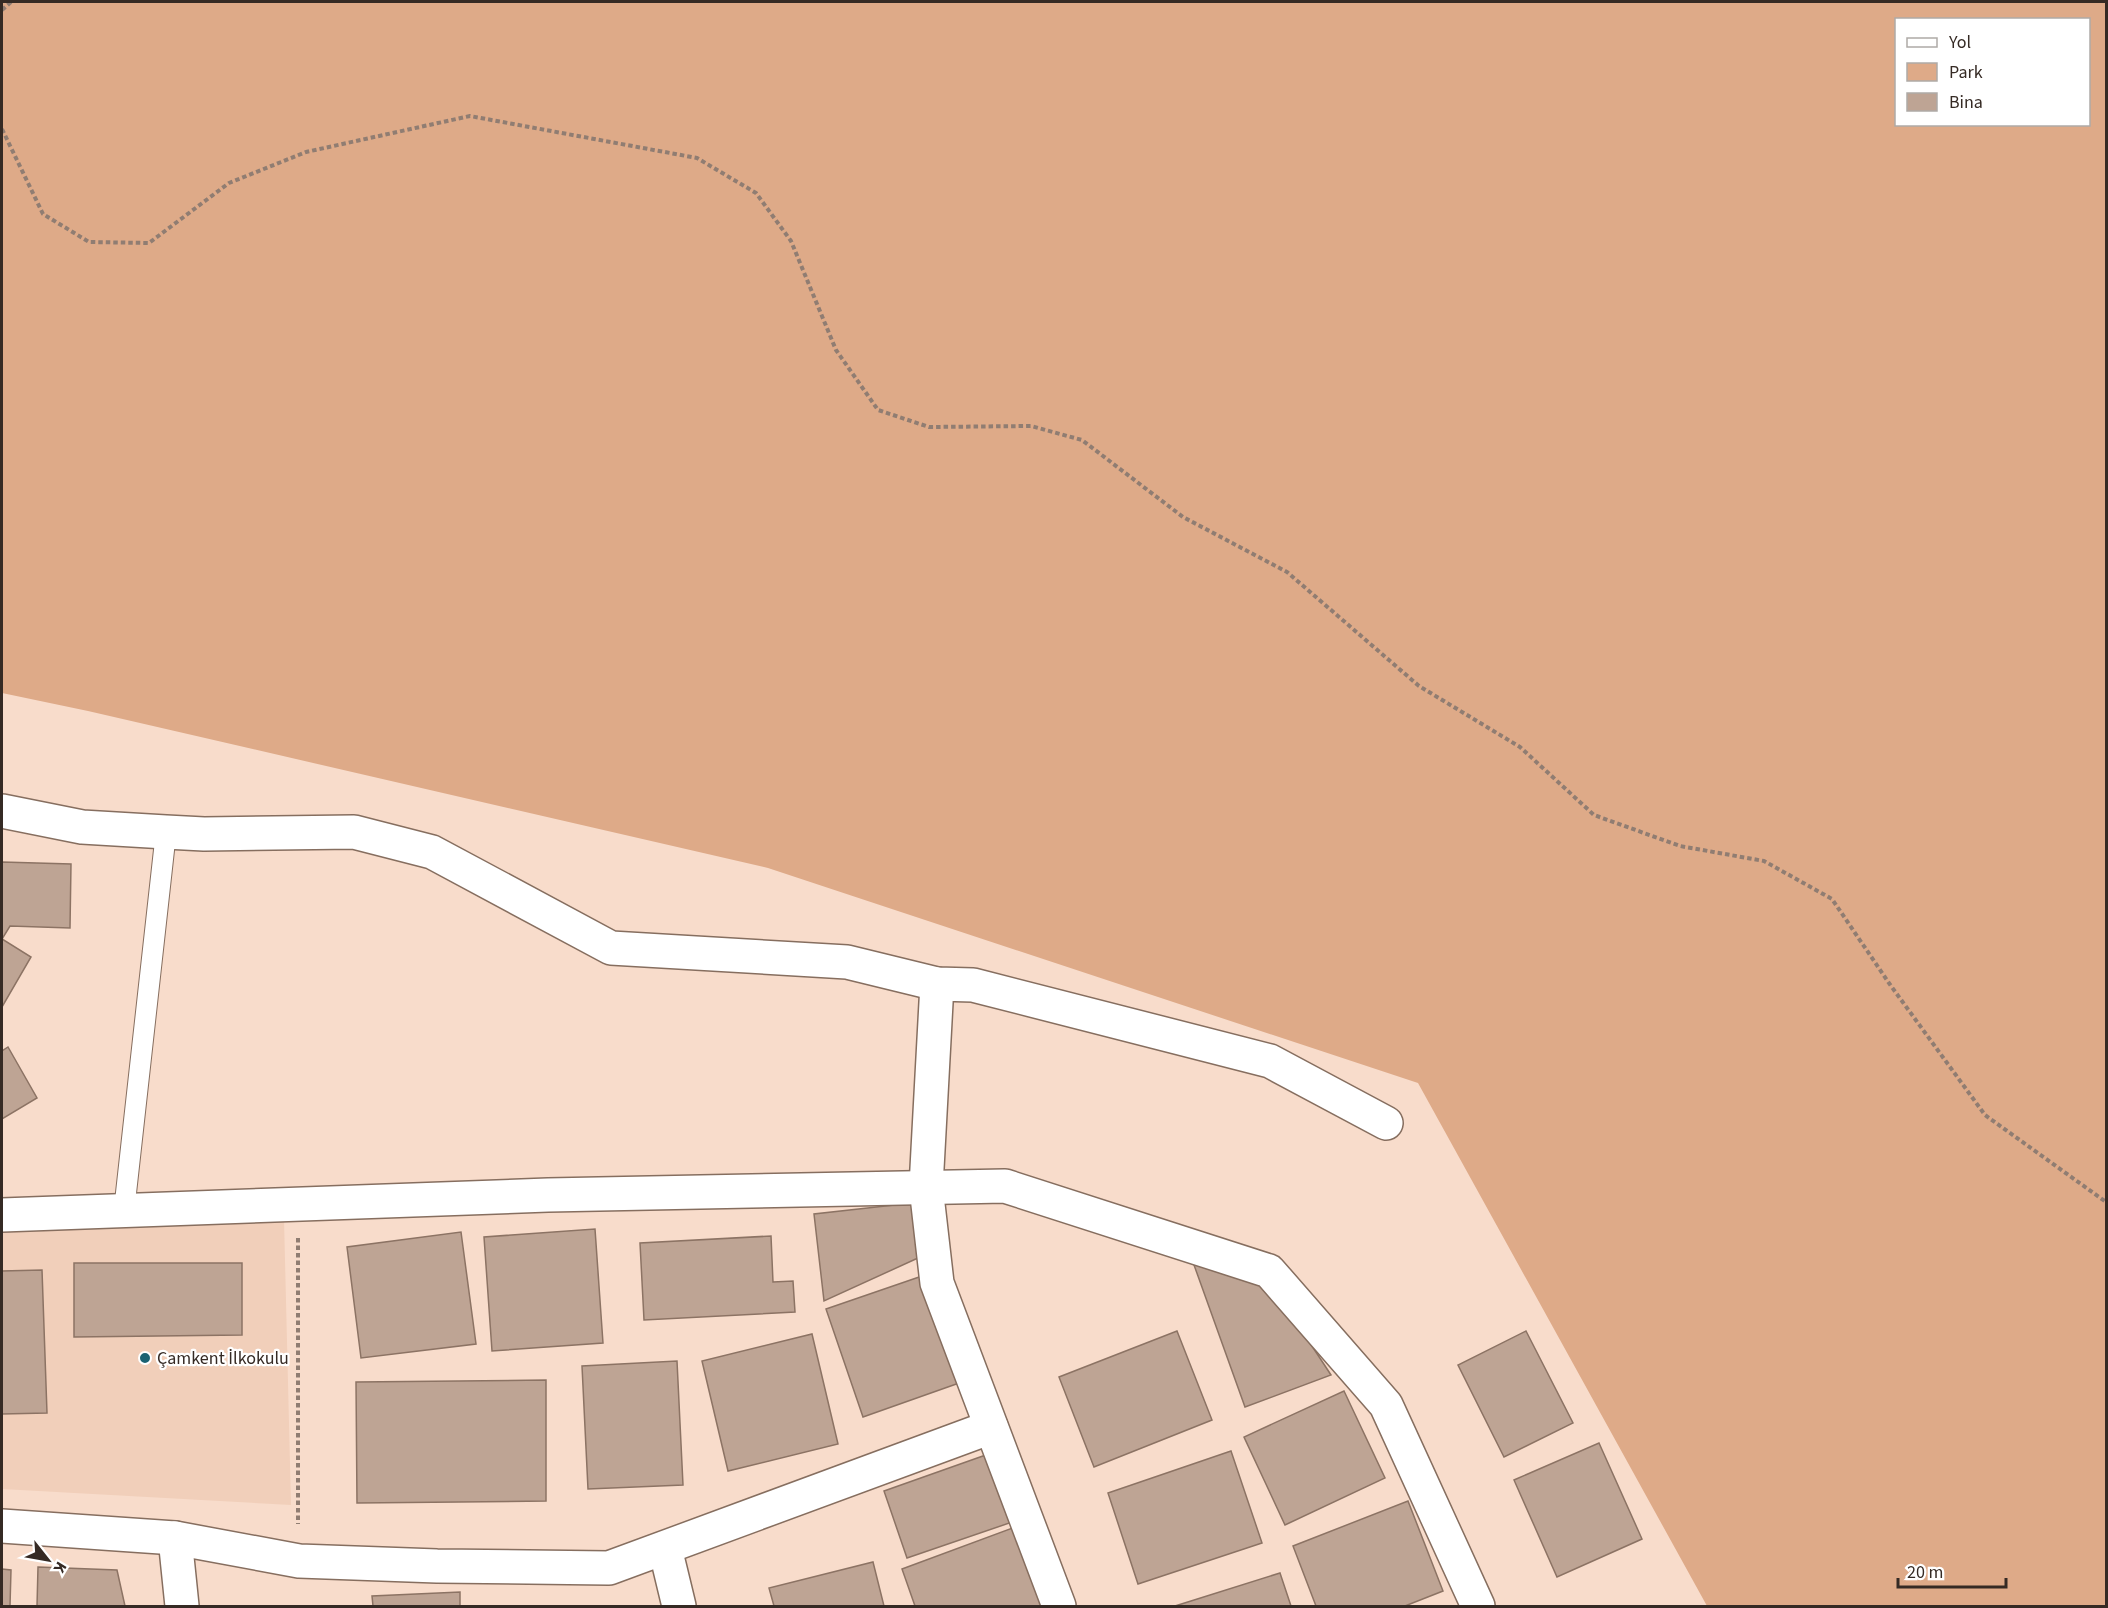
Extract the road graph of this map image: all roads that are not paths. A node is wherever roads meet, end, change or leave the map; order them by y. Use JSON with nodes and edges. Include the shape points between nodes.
{"nodes":[{"id":1,"x":2,"y":811,"type":"edge"},
{"id":2,"x":166,"y":832,"type":"junction"},
{"id":3,"x":937,"y":984,"type":"junction"},
{"id":4,"x":1386,"y":1123,"type":"dead end"},
{"id":5,"x":926,"y":1187,"type":"junction"},
{"id":6,"x":124,"y":1211,"type":"junction"},
{"id":7,"x":2,"y":1215,"type":"edge"},
{"id":8,"x":991,"y":1427,"type":"junction"},
{"id":9,"x":2,"y":1526,"type":"edge"},
{"id":10,"x":175,"y":1538,"type":"junction"},
{"id":11,"x":665,"y":1548,"type":"junction"},
{"id":12,"x":182,"y":1606,"type":"edge"},
{"id":13,"x":679,"y":1606,"type":"edge"},
{"id":14,"x":1059,"y":1606,"type":"edge"},
{"id":15,"x":1478,"y":1606,"type":"edge"}],
"edges":[{"from":1,"to":2,"type":"street","via":[[82,827]]},
{"from":2,"to":3,"type":"street","via":[[354,832],[432,852],[611,948],[847,962]]},
{"from":2,"to":6,"type":"lane"},
{"from":3,"to":4,"type":"street","via":[[973,985],[1270,1060]]},
{"from":3,"to":5,"type":"street"},
{"from":5,"to":6,"type":"street","via":[[549,1195]]},
{"from":5,"to":8,"type":"street","via":[[937,1283]]},
{"from":5,"to":15,"type":"street","via":[[1005,1186],[1269,1271],[1386,1405]]},
{"from":6,"to":7,"type":"street"},
{"from":8,"to":11,"type":"street"},
{"from":8,"to":14,"type":"street"},
{"from":9,"to":10,"type":"street"},
{"from":10,"to":11,"type":"street","via":[[299,1561],[437,1566],[609,1568]]},
{"from":10,"to":12,"type":"street"},
{"from":11,"to":13,"type":"street"}]}
